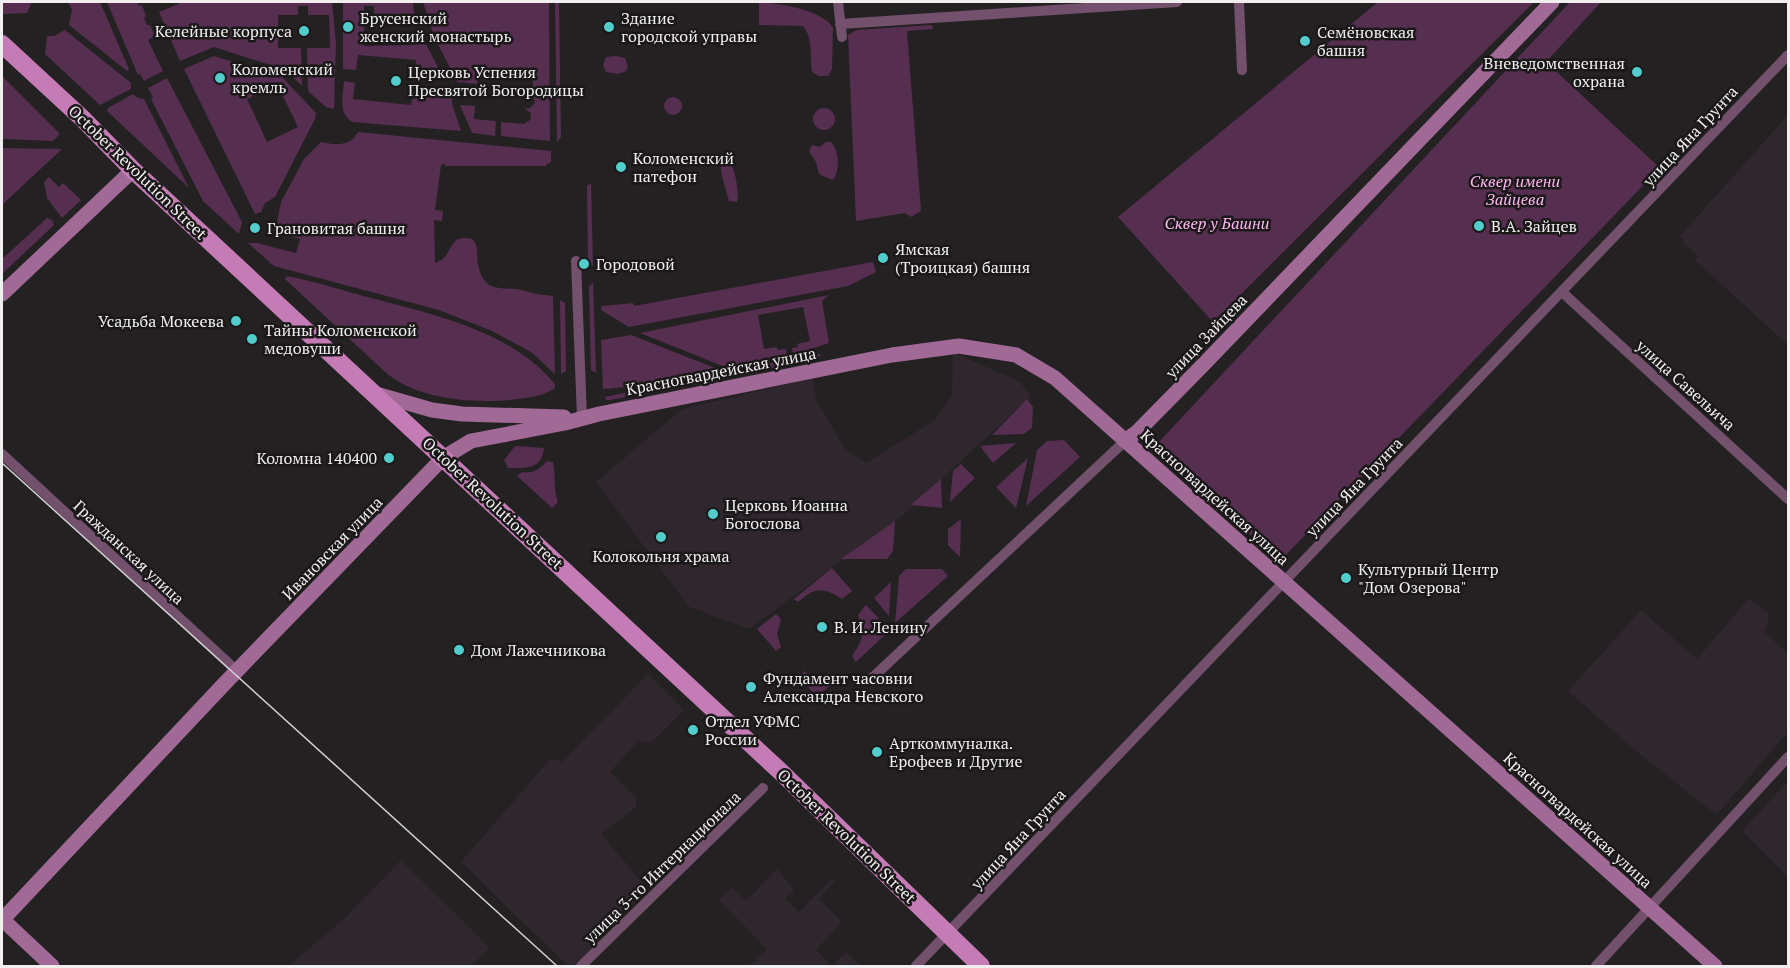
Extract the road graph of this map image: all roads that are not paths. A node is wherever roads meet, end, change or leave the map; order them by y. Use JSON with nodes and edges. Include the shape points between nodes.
{"nodes":[{"id":1,"x":838,"y":2,"type":"edge"},
{"id":2,"x":1177,"y":2,"type":"edge"},
{"id":3,"x":1239,"y":2,"type":"edge"},
{"id":4,"x":1552,"y":2,"type":"edge"},
{"id":5,"x":840,"y":24,"type":"junction"},
{"id":6,"x":842,"y":37,"type":"dead end"},
{"id":7,"x":2,"y":44,"type":"edge"},
{"id":8,"x":1788,"y":55,"type":"edge"},
{"id":9,"x":1242,"y":70,"type":"dead end"},
{"id":10,"x":133,"y":170,"type":"junction"},
{"id":11,"x":576,"y":261,"type":"dead end"},
{"id":12,"x":1563,"y":293,"type":"junction"},
{"id":13,"x":2,"y":294,"type":"edge"},
{"id":14,"x":376,"y":394,"type":"junction"},
{"id":15,"x":582,"y":418,"type":"junction"},
{"id":16,"x":1125,"y":441,"type":"junction"},
{"id":17,"x":2,"y":454,"type":"edge"},
{"id":18,"x":443,"y":458,"type":"junction"},
{"id":19,"x":1788,"y":499,"type":"edge"},
{"id":20,"x":1283,"y":582,"type":"junction"},
{"id":21,"x":237,"y":671,"type":"junction"},
{"id":22,"x":871,"y":679,"type":"dead end"},
{"id":23,"x":1788,"y":757,"type":"edge"},
{"id":24,"x":763,"y":788,"type":"dead end"},
{"id":25,"x":1650,"y":908,"type":"junction"},
{"id":26,"x":2,"y":920,"type":"edge"},
{"id":27,"x":948,"y":934,"type":"junction"},
{"id":28,"x":52,"y":966,"type":"edge"},
{"id":29,"x":581,"y":966,"type":"edge"},
{"id":30,"x":916,"y":966,"type":"edge"},
{"id":31,"x":981,"y":966,"type":"edge"},
{"id":32,"x":1596,"y":966,"type":"edge"},
{"id":33,"x":1715,"y":966,"type":"edge"}],
"edges":[{"from":1,"to":5,"type":"street"},
{"from":2,"to":5,"type":"street"},
{"from":3,"to":9,"type":"street"},
{"from":4,"to":16,"type":"street","name":"улица Зайцева"},
{"from":5,"to":6,"type":"street"},
{"from":7,"to":10,"type":"main road","name":"October Revolution Street"},
{"from":8,"to":12,"type":"street","name":"улица Яна Грунта"},
{"from":10,"to":13,"type":"street"},
{"from":10,"to":14,"type":"main road","name":"October Revolution Street"},
{"from":11,"to":15,"type":"street"},
{"from":12,"to":19,"type":"street","name":"улица Савельича"},
{"from":12,"to":20,"type":"street","name":"улица Яна Грунта"},
{"from":14,"to":15,"type":"street","via":[[462,414]]},
{"from":14,"to":18,"type":"main road","name":"October Revolution Street"},
{"from":15,"to":16,"type":"street","name":"Красногвардейская улица","via":[[892,355],[959,346],[1016,355],[1055,378]]},
{"from":15,"to":18,"type":"street","name":"Ивановская улица","via":[[471,441]]},
{"from":16,"to":20,"type":"street","name":"Красногвардейская улица"},
{"from":16,"to":22,"type":"street","name":"улица Зайцева"},
{"from":17,"to":21,"type":"street","name":"Гражданская улица"},
{"from":18,"to":21,"type":"street","name":"Ивановская улица"},
{"from":18,"to":27,"type":"main road","name":"October Revolution Street"},
{"from":20,"to":25,"type":"street","name":"Красногвардейская улица"},
{"from":20,"to":27,"type":"street","name":"улица Яна Грунта"},
{"from":21,"to":26,"type":"street","name":"Ивановская улица"},
{"from":23,"to":25,"type":"street"},
{"from":24,"to":29,"type":"street","name":"улица 3-го Интернационала"},
{"from":25,"to":32,"type":"street"},
{"from":25,"to":33,"type":"street","name":"Красногвардейская улица"},
{"from":26,"to":28,"type":"street"},
{"from":27,"to":30,"type":"street","name":"улица Яна Грунта"},
{"from":27,"to":31,"type":"main road","name":"October Revolution Street"}]}
